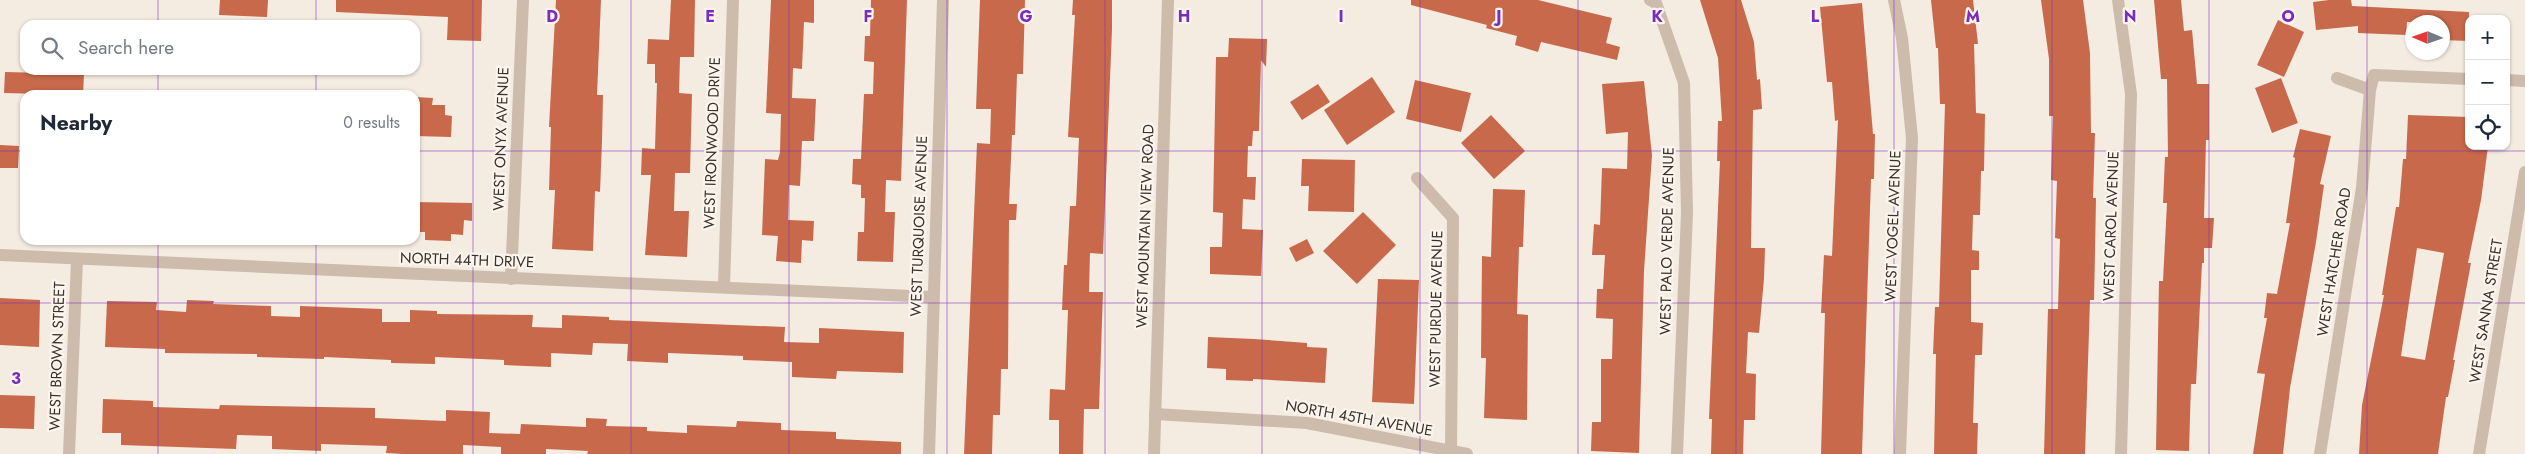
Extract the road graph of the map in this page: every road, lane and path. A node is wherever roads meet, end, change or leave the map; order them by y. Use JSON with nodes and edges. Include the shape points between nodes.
{"nodes":[{"id":1,"x":523,"y":0,"type":"edge"},
{"id":2,"x":733,"y":0,"type":"edge"},
{"id":3,"x":943,"y":0,"type":"edge"},
{"id":4,"x":1168,"y":0,"type":"edge"},
{"id":5,"x":1894,"y":0,"type":"edge"},
{"id":6,"x":2118,"y":0,"type":"edge"},
{"id":7,"x":1653,"y":1,"type":"edge"},
{"id":8,"x":2337,"y":78,"type":"dead end"},
{"id":9,"x":2465,"y":78,"type":"edge"},
{"id":10,"x":2510,"y":80,"type":"edge"},
{"id":11,"x":2525,"y":81,"type":"edge"},
{"id":12,"x":2370,"y":90,"type":"junction"},
{"id":13,"x":2525,"y":172,"type":"edge"},
{"id":14,"x":1417,"y":178,"type":"dead end"},
{"id":15,"x":0,"y":255,"type":"edge"},
{"id":16,"x":77,"y":260,"type":"junction"},
{"id":17,"x":511,"y":279,"type":"junction"},
{"id":18,"x":724,"y":286,"type":"junction"},
{"id":19,"x":933,"y":297,"type":"junction"},
{"id":20,"x":1155,"y":414,"type":"junction"},
{"id":21,"x":1451,"y":452,"type":"edge"},
{"id":22,"x":69,"y":454,"type":"edge"},
{"id":23,"x":928,"y":454,"type":"edge"},
{"id":24,"x":1154,"y":454,"type":"edge"},
{"id":25,"x":1467,"y":454,"type":"edge"},
{"id":26,"x":1677,"y":454,"type":"edge"},
{"id":27,"x":1900,"y":454,"type":"edge"},
{"id":28,"x":2121,"y":454,"type":"edge"},
{"id":29,"x":2320,"y":454,"type":"edge"},
{"id":30,"x":2479,"y":454,"type":"edge"}],
"edges":[{"from":1,"to":17,"type":"street","name":"WEST ONYX AVENUE"},
{"from":2,"to":18,"type":"street","name":"WEST IRONWOOD DRIVE"},
{"from":3,"to":19,"type":"street","name":"WEST TURQUOISE AVENUE"},
{"from":4,"to":20,"type":"street","name":"WEST MOUNTAIN VIEW ROAD"},
{"from":5,"to":27,"type":"street","name":"WEST VOGEL AVENUE","via":[[1902,38],[1912,138]]},
{"from":6,"to":28,"type":"street","name":"WEST CAROL AVENUE","via":[[2132,94]]},
{"from":7,"to":26,"type":"street","name":"WEST PALO VERDE AVENUE","via":[[1684,83],[1687,212]]},
{"from":8,"to":12,"type":"street"},
{"from":9,"to":12,"type":"street","name":"WEST HATCHER ROAD","via":[[2374,75]]},
{"from":10,"to":11,"type":"street"},
{"from":12,"to":29,"type":"street","name":"WEST HATCHER ROAD","via":[[2362,188]]},
{"from":13,"to":30,"type":"street","name":"WEST SANNA STREET"},
{"from":14,"to":21,"type":"street","name":"WEST PURDUE AVENUE","via":[[1453,218]]},
{"from":15,"to":16,"type":"street","name":"NORTH 44TH DRIVE"},
{"from":16,"to":17,"type":"street","name":"NORTH 44TH DRIVE"},
{"from":16,"to":22,"type":"street","name":"WEST BROWN STREET"},
{"from":17,"to":18,"type":"street","name":"NORTH 44TH DRIVE"},
{"from":18,"to":19,"type":"street","name":"NORTH 44TH DRIVE"},
{"from":19,"to":23,"type":"street","name":"WEST TURQUOISE AVENUE"},
{"from":20,"to":21,"type":"street","name":"NORTH 45TH AVENUE","via":[[1307,423]]},
{"from":20,"to":24,"type":"street","name":"WEST MOUNTAIN VIEW ROAD"},
{"from":21,"to":25,"type":"street","name":"NORTH 45TH AVENUE"}]}
